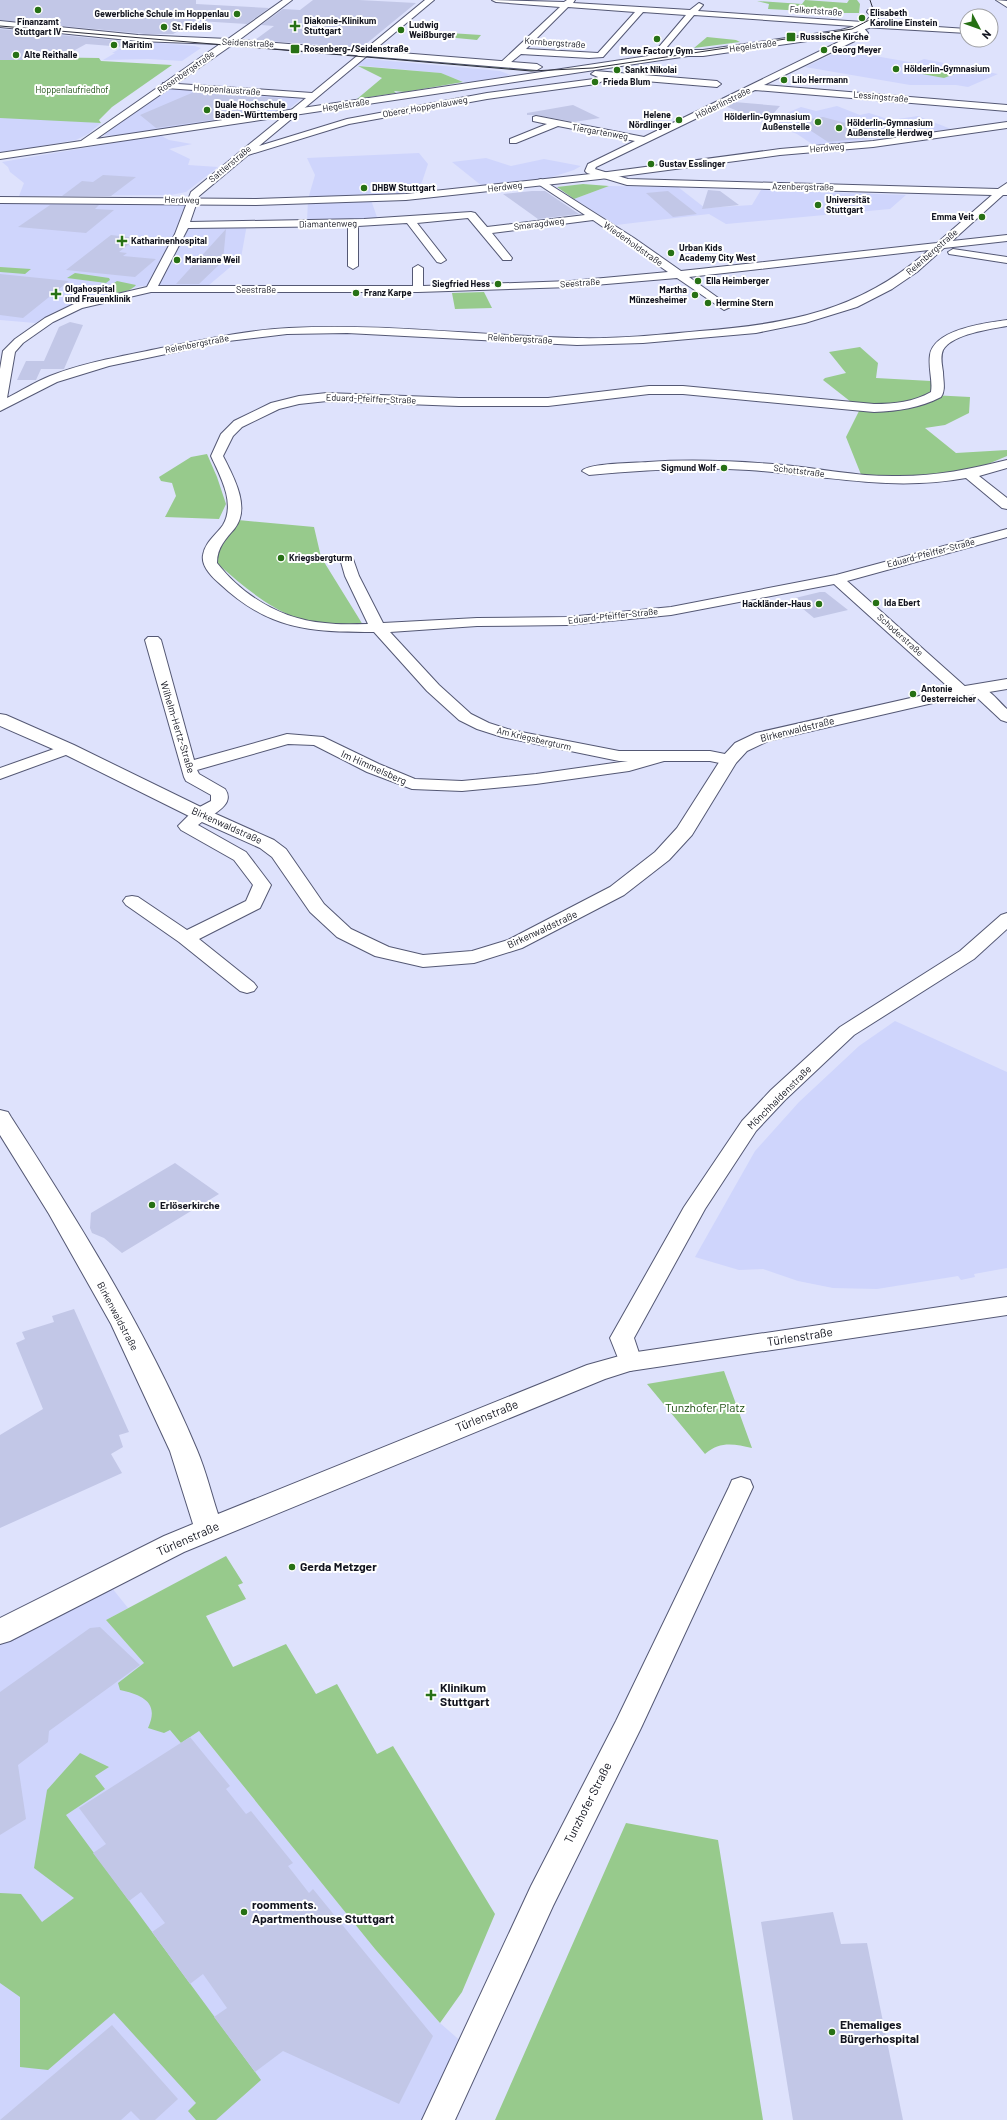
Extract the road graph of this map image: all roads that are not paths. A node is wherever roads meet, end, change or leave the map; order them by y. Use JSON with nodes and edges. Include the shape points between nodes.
{"nodes":[{"id":1,"x":288,"y":0,"type":"edge"},
{"id":2,"x":430,"y":0,"type":"edge"},
{"id":3,"x":496,"y":0,"type":"edge"},
{"id":4,"x":702,"y":0,"type":"edge"},
{"id":5,"x":1000,"y":0,"type":"edge"},
{"id":6,"x":568,"y":2,"type":"edge"},
{"id":7,"x":1007,"y":5,"type":"edge"},
{"id":8,"x":642,"y":9,"type":"junction"},
{"id":9,"x":692,"y":12,"type":"junction"},
{"id":10,"x":0,"y":24,"type":"edge"},
{"id":11,"x":862,"y":26,"type":"junction"},
{"id":12,"x":0,"y":28,"type":"edge"},
{"id":13,"x":959,"y":31,"type":"edge"},
{"id":14,"x":227,"y":44,"type":"junction"},
{"id":15,"x":519,"y":51,"type":"junction"},
{"id":16,"x":363,"y":55,"type":"junction"},
{"id":17,"x":658,"y":58,"type":"junction"},
{"id":18,"x":502,"y":65,"type":"junction"},
{"id":19,"x":648,"y":67,"type":"dead end"},
{"id":20,"x":573,"y":70,"type":"junction"},
{"id":21,"x":608,"y":76,"type":"junction"},
{"id":22,"x":529,"y":77,"type":"junction"},
{"id":23,"x":638,"y":78,"type":"junction"},
{"id":24,"x":717,"y":84,"type":"dead end"},
{"id":25,"x":166,"y":85,"type":"junction"},
{"id":26,"x":755,"y":87,"type":"junction"},
{"id":27,"x":311,"y":97,"type":"junction"},
{"id":28,"x":344,"y":105,"type":"junction"},
{"id":29,"x":1007,"y":108,"type":"edge"},
{"id":30,"x":291,"y":113,"type":"junction"},
{"id":31,"x":536,"y":119,"type":"dead end"},
{"id":32,"x":554,"y":124,"type":"junction"},
{"id":33,"x":1007,"y":125,"type":"edge"},
{"id":34,"x":646,"y":140,"type":"junction"},
{"id":35,"x":513,"y":141,"type":"dead end"},
{"id":36,"x":83,"y":143,"type":"junction"},
{"id":37,"x":244,"y":152,"type":"junction"},
{"id":38,"x":0,"y":156,"type":"edge"},
{"id":39,"x":600,"y":176,"type":"junction"},
{"id":40,"x":542,"y":182,"type":"junction"},
{"id":41,"x":1005,"y":190,"type":"edge"},
{"id":42,"x":0,"y":200,"type":"edge"},
{"id":43,"x":191,"y":200,"type":"junction"},
{"id":44,"x":595,"y":217,"type":"junction"},
{"id":45,"x":411,"y":222,"type":"junction"},
{"id":46,"x":353,"y":224,"type":"junction"},
{"id":47,"x":185,"y":225,"type":"junction"},
{"id":48,"x":483,"y":231,"type":"junction"},
{"id":49,"x":1007,"y":238,"type":"edge"},
{"id":50,"x":938,"y":247,"type":"junction"},
{"id":51,"x":507,"y":258,"type":"dead end"},
{"id":52,"x":441,"y":260,"type":"dead end"},
{"id":53,"x":1007,"y":260,"type":"edge"},
{"id":54,"x":353,"y":266,"type":"dead end"},
{"id":55,"x":418,"y":268,"type":"dead end"},
{"id":56,"x":507,"y":273,"type":"dead end"},
{"id":57,"x":676,"y":275,"type":"junction"},
{"id":58,"x":514,"y":286,"type":"junction"},
{"id":59,"x":151,"y":289,"type":"junction"},
{"id":60,"x":418,"y":289,"type":"junction"},
{"id":61,"x":724,"y":307,"type":"dead end"},
{"id":62,"x":1007,"y":323,"type":"edge"},
{"id":63,"x":0,"y":404,"type":"edge"},
{"id":64,"x":0,"y":407,"type":"edge"},
{"id":65,"x":1007,"y":464,"type":"edge"},
{"id":66,"x":589,"y":471,"type":"dead end"},
{"id":67,"x":970,"y":475,"type":"junction"},
{"id":68,"x":1007,"y":505,"type":"edge"},
{"id":69,"x":1007,"y":533,"type":"edge"},
{"id":70,"x":348,"y":562,"type":"dead end"},
{"id":71,"x":837,"y":578,"type":"junction"},
{"id":72,"x":378,"y":628,"type":"junction"},
{"id":73,"x":153,"y":640,"type":"dead end"},
{"id":74,"x":1007,"y":684,"type":"edge"},
{"id":75,"x":969,"y":690,"type":"junction"},
{"id":76,"x":1007,"y":717,"type":"edge"},
{"id":77,"x":0,"y":719,"type":"edge"},
{"id":78,"x":68,"y":749,"type":"junction"},
{"id":79,"x":660,"y":757,"type":"junction"},
{"id":80,"x":729,"y":760,"type":"junction"},
{"id":81,"x":188,"y":767,"type":"junction"},
{"id":82,"x":0,"y":774,"type":"edge"},
{"id":83,"x":200,"y":814,"type":"junction"},
{"id":84,"x":132,"y":901,"type":"dead end"},
{"id":85,"x":1007,"y":919,"type":"edge"},
{"id":86,"x":186,"y":938,"type":"junction"},
{"id":87,"x":247,"y":987,"type":"dead end"},
{"id":88,"x":0,"y":1117,"type":"edge"},
{"id":89,"x":1007,"y":1306,"type":"edge"},
{"id":90,"x":630,"y":1362,"type":"junction"},
{"id":91,"x":741,"y":1487,"type":"dead end"},
{"id":92,"x":209,"y":1528,"type":"junction"},
{"id":93,"x":1,"y":1628,"type":"edge"},
{"id":94,"x":438,"y":2120,"type":"edge"}],
"edges":[{"from":1,"to":14,"type":"street","name":"Rosenbergstraße"},
{"from":2,"to":16,"type":"street","name":"Sattlerstraße"},
{"from":3,"to":6,"type":"street","name":"Falkertstraße"},
{"from":4,"to":9,"type":"street"},
{"from":5,"to":7,"type":"street"},
{"from":6,"to":8,"type":"street","name":"Falkertstraße"},
{"from":6,"to":15,"type":"street"},
{"from":8,"to":9,"type":"street","name":"Falkertstraße"},
{"from":8,"to":15,"type":"street","name":"Kornbergstraße","via":[[600,54],[589,56]]},
{"from":9,"to":11,"type":"street","name":"Falkertstraße"},
{"from":9,"to":17,"type":"street","via":[[657,54]]},
{"from":10,"to":14,"type":"street","name":"Seidenstraße"},
{"from":11,"to":11,"type":"street","name":"Hölderlinstraße","via":[[876,16],[870,8],[864,21]]},
{"from":11,"to":13,"type":"street","name":"Falkertstraße"},
{"from":11,"to":17,"type":"street","name":"Hegelstraße","via":[[788,41]]},
{"from":11,"to":26,"type":"street","name":"Hölderlinstraße","via":[[864,33]]},
{"from":12,"to":14,"type":"street","name":"Seidenstraße"},
{"from":14,"to":16,"type":"street","name":"Seidenstraße"},
{"from":14,"to":25,"type":"street","name":"Rosenbergstraße"},
{"from":15,"to":18,"type":"street"},
{"from":16,"to":18,"type":"street","name":"Seidenstraße"},
{"from":16,"to":22,"type":"street","name":"Seidenstraße","via":[[505,70]]},
{"from":16,"to":27,"type":"street","name":"Sattlerstraße"},
{"from":17,"to":20,"type":"street","name":"Hegelstraße"},
{"from":18,"to":20,"type":"street","name":"Seidenstraße"},
{"from":19,"to":23,"type":"street"},
{"from":20,"to":21,"type":"street","name":"Seidenstraße"},
{"from":20,"to":22,"type":"street","name":"Hegelstraße"},
{"from":21,"to":23,"type":"street","name":"Seidenstraße"},
{"from":21,"to":37,"type":"street","name":"Oberer Hoppenlauweg","via":[[596,81],[428,106],[347,122],[257,151]]},
{"from":22,"to":28,"type":"street","name":"Hegelstraße"},
{"from":23,"to":24,"type":"street","name":"Seidenstraße"},
{"from":25,"to":27,"type":"street","name":"Hoppenlaustraße"},
{"from":25,"to":36,"type":"street","name":"Rosenbergstraße"},
{"from":26,"to":29,"type":"street","name":"Lessingstraße"},
{"from":26,"to":34,"type":"street","name":"Hölderlinstraße"},
{"from":27,"to":28,"type":"street","name":"Hoppenlaustraße","via":[[322,103]]},
{"from":27,"to":30,"type":"street","name":"Sattlerstraße"},
{"from":28,"to":30,"type":"street","name":"Hegelstraße"},
{"from":30,"to":36,"type":"street","name":"Hegelstraße"},
{"from":30,"to":37,"type":"street","name":"Sattlerstraße"},
{"from":31,"to":32,"type":"street","name":"Tiergartenweg"},
{"from":32,"to":34,"type":"street","name":"Tiergartenweg"},
{"from":32,"to":35,"type":"street"},
{"from":33,"to":39,"type":"street","name":"Herdweg","via":[[915,139],[780,152]]},
{"from":34,"to":39,"type":"street","name":"Hölderlinstraße","via":[[589,167],[590,171]]},
{"from":36,"to":38,"type":"street","name":"Hegelstraße"},
{"from":37,"to":43,"type":"street","name":"Sattlerstraße","via":[[194,194]]},
{"from":39,"to":40,"type":"street","name":"Herdweg"},
{"from":39,"to":41,"type":"street","name":"Azenbergstraße","via":[[627,182]]},
{"from":40,"to":43,"type":"street","name":"Herdweg","via":[[379,199],[256,202]]},
{"from":40,"to":44,"type":"street","name":"Wiederholdstraße"},
{"from":41,"to":50,"type":"street","name":"Relenbergstraße"},
{"from":42,"to":43,"type":"street","name":"Herdweg"},
{"from":43,"to":47,"type":"street","name":"Sattlerstraße"},
{"from":44,"to":48,"type":"street","name":"Smaragdweg"},
{"from":44,"to":57,"type":"street","name":"Wiederholdstraße"},
{"from":45,"to":46,"type":"street","name":"Diamantenweg"},
{"from":45,"to":48,"type":"street","name":"Diamantenweg","via":[[471,215]]},
{"from":45,"to":52,"type":"street"},
{"from":46,"to":47,"type":"street","name":"Diamantenweg"},
{"from":46,"to":54,"type":"street"},
{"from":47,"to":59,"type":"street","name":"Sattlerstraße","via":[[172,253],[155,277]]},
{"from":48,"to":51,"type":"street"},
{"from":49,"to":50,"type":"street","name":"Seestraße"},
{"from":50,"to":53,"type":"street"},
{"from":50,"to":57,"type":"street","name":"Seestraße"},
{"from":50,"to":64,"type":"street","name":"Relenbergstraße","via":[[913,270],[853,305],[801,321],[756,330],[651,340],[577,342],[347,330],[287,331],[228,338],[107,362],[53,379]]},
{"from":55,"to":60,"type":"street"},
{"from":56,"to":58,"type":"street"},
{"from":57,"to":58,"type":"street","name":"Seestraße"},
{"from":57,"to":61,"type":"street","name":"Wiederholdstraße"},
{"from":58,"to":60,"type":"street","name":"Seestraße"},
{"from":59,"to":60,"type":"street","name":"Seestraße"},
{"from":59,"to":63,"type":"street","name":"Seestraße","via":[[78,306],[49,320],[19,341],[9,351]]},
{"from":62,"to":72,"type":"street","name":"Eduard-Pfeiffer-Straße","via":[[964,332],[946,341],[937,351],[937,394],[925,401],[896,408],[682,390],[649,390],[548,402],[459,402],[327,397],[275,406],[238,424],[227,434],[217,456],[230,483],[235,503],[230,525],[216,542],[210,555],[210,563],[239,594],[275,616],[325,628]]},
{"from":65,"to":67,"type":"street","name":"Schottstraße"},
{"from":66,"to":67,"type":"street","name":"Schottstraße","via":[[680,463],[774,468],[864,479],[921,479]]},
{"from":67,"to":68,"type":"street"},
{"from":69,"to":71,"type":"street","name":"Eduard-Pfeiffer-Straße"},
{"from":70,"to":72,"type":"street","name":"Am Kriegsbergturm","via":[[352,576]]},
{"from":71,"to":72,"type":"street","name":"Eduard-Pfeiffer-Straße","via":[[670,611],[568,621],[477,622]]},
{"from":71,"to":75,"type":"street","name":"Schoderstraße"},
{"from":72,"to":79,"type":"street","name":"Am Kriegsbergturm","via":[[433,688],[465,717],[483,726],[560,746],[619,756]]},
{"from":73,"to":81,"type":"street","name":"Wilhelm-Hertz-Straße"},
{"from":74,"to":75,"type":"street","name":"Birkenwaldstraße"},
{"from":75,"to":76,"type":"street","name":"Schoderstraße"},
{"from":75,"to":80,"type":"street","name":"Birkenwaldstraße","via":[[762,738],[741,747]]},
{"from":77,"to":78,"type":"street","name":"Birkenwaldstraße"},
{"from":78,"to":82,"type":"street"},
{"from":78,"to":83,"type":"street","name":"Birkenwaldstraße"},
{"from":79,"to":80,"type":"street","name":"Am Kriegsbergturm","via":[[710,756]]},
{"from":79,"to":81,"type":"street","name":"Im Himmelsberg","via":[[629,766],[536,779],[462,786],[412,784],[317,740],[287,739]]},
{"from":80,"to":83,"type":"street","name":"Birkenwaldstraße","via":[[685,831],[662,856],[639,875],[617,891],[515,944],[474,957],[423,961],[382,952],[344,933],[317,908],[279,853],[267,844]]},
{"from":81,"to":83,"type":"street","name":"Wilhelm-Hertz-Straße","via":[[192,777],[219,793],[219,803]]},
{"from":83,"to":86,"type":"street","via":[[187,826],[240,856],[262,885],[254,904]]},
{"from":84,"to":86,"type":"street"},
{"from":85,"to":90,"type":"street","name":"Mönchhaldenstraße","via":[[967,955],[847,1031],[778,1095],[749,1126],[691,1215],[622,1338]]},
{"from":86,"to":87,"type":"street"},
{"from":88,"to":92,"type":"street","name":"Birkenwaldstraße","via":[[61,1214],[124,1324],[184,1451]]},
{"from":89,"to":90,"type":"street","name":"Türlenstraße"},
{"from":90,"to":92,"type":"street","name":"Türlenstraße","via":[[596,1372]]},
{"from":91,"to":94,"type":"street","name":"Tunzhofer Straße","via":[[627,1728],[542,1896]]},
{"from":92,"to":93,"type":"street","name":"Türlenstraße"}]}
